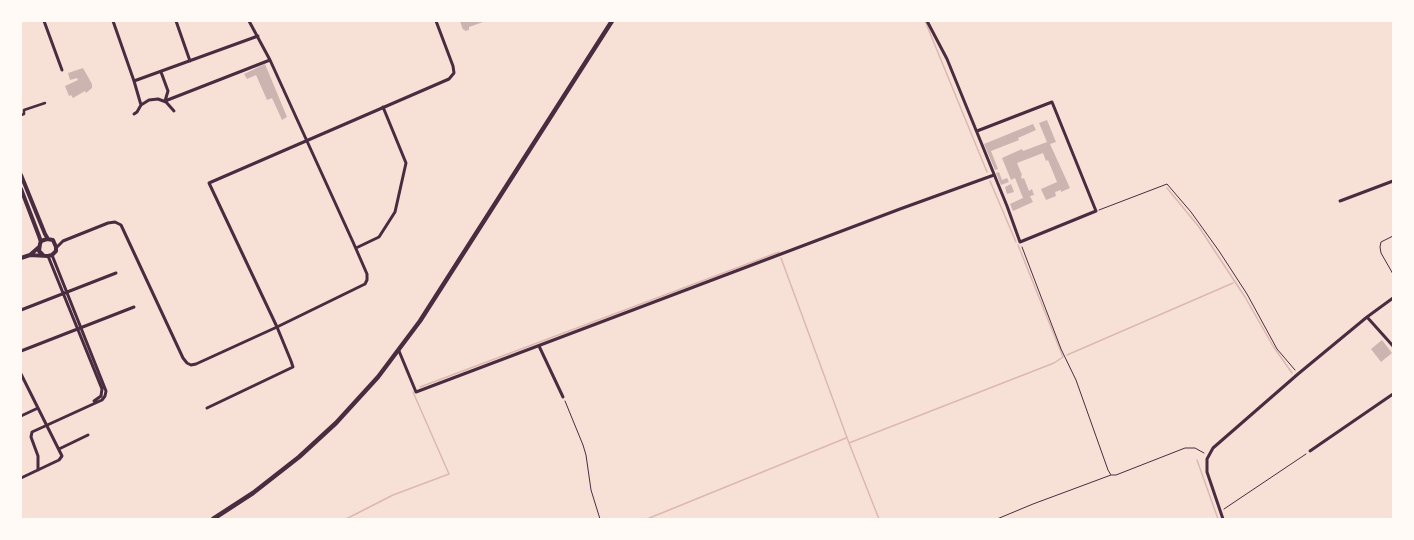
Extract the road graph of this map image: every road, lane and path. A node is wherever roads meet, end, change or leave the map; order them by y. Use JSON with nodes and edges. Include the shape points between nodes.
{"nodes":[{"id":1,"x":44,"y":21,"type":"edge"},
{"id":2,"x":113,"y":21,"type":"edge"},
{"id":3,"x":176,"y":21,"type":"edge"},
{"id":4,"x":249,"y":21,"type":"edge"},
{"id":5,"x":436,"y":21,"type":"edge"},
{"id":6,"x":612,"y":21,"type":"edge"},
{"id":7,"x":927,"y":21,"type":"edge"},
{"id":8,"x":258,"y":36,"type":"junction"},
{"id":9,"x":270,"y":60,"type":"junction"},
{"id":10,"x":190,"y":61,"type":"junction"},
{"id":11,"x":62,"y":70,"type":"dead end"},
{"id":12,"x":161,"y":72,"type":"junction"},
{"id":13,"x":134,"y":81,"type":"junction"},
{"id":14,"x":165,"y":101,"type":"junction"},
{"id":15,"x":46,"y":103,"type":"dead end"},
{"id":16,"x":141,"y":105,"type":"junction"},
{"id":17,"x":384,"y":107,"type":"junction"},
{"id":18,"x":174,"y":111,"type":"dead end"},
{"id":19,"x":134,"y":114,"type":"dead end"},
{"id":20,"x":21,"y":115,"type":"edge"},
{"id":21,"x":977,"y":131,"type":"junction"},
{"id":22,"x":306,"y":140,"type":"junction"},
{"id":23,"x":21,"y":175,"type":"edge"},
{"id":24,"x":994,"y":175,"type":"junction"},
{"id":25,"x":1393,"y":181,"type":"edge"},
{"id":26,"x":21,"y":188,"type":"edge"},
{"id":27,"x":1340,"y":201,"type":"dead end"},
{"id":28,"x":1096,"y":211,"type":"junction"},
{"id":29,"x":1393,"y":236,"type":"edge"},
{"id":30,"x":50,"y":240,"type":"junction"},
{"id":31,"x":63,"y":241,"type":"junction"},
{"id":32,"x":1020,"y":242,"type":"junction"},
{"id":33,"x":40,"y":244,"type":"junction"},
{"id":34,"x":56,"y":248,"type":"junction"},
{"id":35,"x":356,"y":248,"type":"junction"},
{"id":36,"x":30,"y":255,"type":"junction"},
{"id":37,"x":47,"y":255,"type":"junction"},
{"id":38,"x":21,"y":258,"type":"edge"},
{"id":39,"x":116,"y":273,"type":"dead end"},
{"id":40,"x":1393,"y":274,"type":"edge"},
{"id":41,"x":65,"y":294,"type":"junction"},
{"id":42,"x":1393,"y":298,"type":"edge"},
{"id":43,"x":134,"y":307,"type":"dead end"},
{"id":44,"x":21,"y":310,"type":"edge"},
{"id":45,"x":1367,"y":317,"type":"junction"},
{"id":46,"x":277,"y":327,"type":"junction"},
{"id":47,"x":79,"y":328,"type":"junction"},
{"id":48,"x":540,"y":346,"type":"junction"},
{"id":49,"x":1393,"y":346,"type":"edge"},
{"id":50,"x":21,"y":351,"type":"edge"},
{"id":51,"x":399,"y":351,"type":"junction"},
{"id":52,"x":21,"y":374,"type":"edge"},
{"id":53,"x":1298,"y":374,"type":"junction"},
{"id":54,"x":1393,"y":394,"type":"edge"},
{"id":55,"x":563,"y":397,"type":"joint"},
{"id":56,"x":38,"y":408,"type":"junction"},
{"id":57,"x":207,"y":408,"type":"dead end"},
{"id":58,"x":21,"y":416,"type":"edge"},
{"id":59,"x":46,"y":424,"type":"junction"},
{"id":60,"x":88,"y":435,"type":"dead end"},
{"id":61,"x":59,"y":449,"type":"junction"},
{"id":62,"x":1310,"y":452,"type":"joint"},
{"id":63,"x":1208,"y":455,"type":"junction"},
{"id":64,"x":38,"y":470,"type":"junction"},
{"id":65,"x":1111,"y":475,"type":"junction"},
{"id":66,"x":21,"y":478,"type":"edge"},
{"id":67,"x":1220,"y":512,"type":"junction"},
{"id":68,"x":213,"y":519,"type":"edge"},
{"id":69,"x":600,"y":519,"type":"edge"},
{"id":70,"x":997,"y":519,"type":"edge"},
{"id":71,"x":1223,"y":519,"type":"edge"}],
"edges":[{"from":1,"to":11,"type":"street"},
{"from":2,"to":13,"type":"street"},
{"from":3,"to":10,"type":"street"},
{"from":4,"to":8,"type":"street"},
{"from":5,"to":17,"type":"street","via":[[454,73],[446,81]]},
{"from":6,"to":51,"type":"main road"},
{"from":7,"to":21,"type":"street","via":[[947,59]]},
{"from":8,"to":9,"type":"street"},
{"from":8,"to":10,"type":"street"},
{"from":9,"to":14,"type":"street"},
{"from":9,"to":22,"type":"street"},
{"from":10,"to":12,"type":"street"},
{"from":12,"to":13,"type":"street"},
{"from":12,"to":14,"type":"street","via":[[168,91]]},
{"from":13,"to":16,"type":"street"},
{"from":14,"to":16,"type":"street","via":[[152,99]]},
{"from":14,"to":18,"type":"street"},
{"from":15,"to":20,"type":"street","via":[[24,110],[24,114]]},
{"from":16,"to":19,"type":"street"},
{"from":17,"to":22,"type":"street"},
{"from":17,"to":35,"type":"street","via":[[406,162],[395,212],[379,237]]},
{"from":21,"to":24,"type":"street"},
{"from":21,"to":28,"type":"street","via":[[1052,102]]},
{"from":22,"to":35,"type":"street"},
{"from":22,"to":46,"type":"street","via":[[209,183]]},
{"from":23,"to":30,"type":"street","via":[[45,234]]},
{"from":24,"to":32,"type":"street"},
{"from":24,"to":48,"type":"street","via":[[900,208]]},
{"from":25,"to":27,"type":"street"},
{"from":26,"to":33,"type":"street"},
{"from":28,"to":32,"type":"street"},
{"from":28,"to":53,"type":"path","via":[[1167,184],[1219,251],[1247,294],[1277,349]]},
{"from":29,"to":40,"type":"path","via":[[1382,241],[1380,245],[1381,253]]},
{"from":30,"to":31,"type":"street"},
{"from":30,"to":33,"type":"street","via":[[44,239]]},
{"from":30,"to":34,"type":"street","via":[[56,244]]},
{"from":31,"to":34,"type":"street"},
{"from":31,"to":46,"type":"street","via":[[112,222],[121,225],[188,364],[195,365]]},
{"from":32,"to":65,"type":"path"},
{"from":33,"to":36,"type":"street"},
{"from":33,"to":37,"type":"street","via":[[40,251]]},
{"from":34,"to":37,"type":"street","via":[[56,251]]},
{"from":35,"to":46,"type":"street","via":[[367,274],[367,282]]},
{"from":36,"to":37,"type":"street"},
{"from":36,"to":38,"type":"street"},
{"from":37,"to":41,"type":"street"},
{"from":39,"to":41,"type":"street"},
{"from":41,"to":44,"type":"street"},
{"from":41,"to":47,"type":"street"},
{"from":42,"to":45,"type":"street"},
{"from":43,"to":47,"type":"street"},
{"from":45,"to":49,"type":"street"},
{"from":45,"to":53,"type":"street"},
{"from":46,"to":57,"type":"street","via":[[293,367]]},
{"from":47,"to":50,"type":"street"},
{"from":47,"to":59,"type":"street","via":[[106,389],[105,396],[102,400]]},
{"from":48,"to":51,"type":"street","via":[[416,392]]},
{"from":48,"to":55,"type":"street"},
{"from":51,"to":68,"type":"main road","via":[[355,404],[314,444],[272,480]]},
{"from":52,"to":56,"type":"street"},
{"from":53,"to":63,"type":"street","via":[[1216,445]]},
{"from":54,"to":62,"type":"street"},
{"from":55,"to":69,"type":"path","via":[[583,445],[591,490]]},
{"from":56,"to":58,"type":"street"},
{"from":56,"to":59,"type":"street"},
{"from":59,"to":61,"type":"street"},
{"from":59,"to":64,"type":"street","via":[[31,434],[38,456]]},
{"from":60,"to":61,"type":"street"},
{"from":61,"to":64,"type":"street","via":[[62,457]]},
{"from":62,"to":67,"type":"path"},
{"from":63,"to":65,"type":"path","via":[[1195,448],[1185,448]]},
{"from":63,"to":67,"type":"street","via":[[1207,472]]},
{"from":64,"to":66,"type":"street"},
{"from":65,"to":70,"type":"path"},
{"from":67,"to":71,"type":"street"}]}
